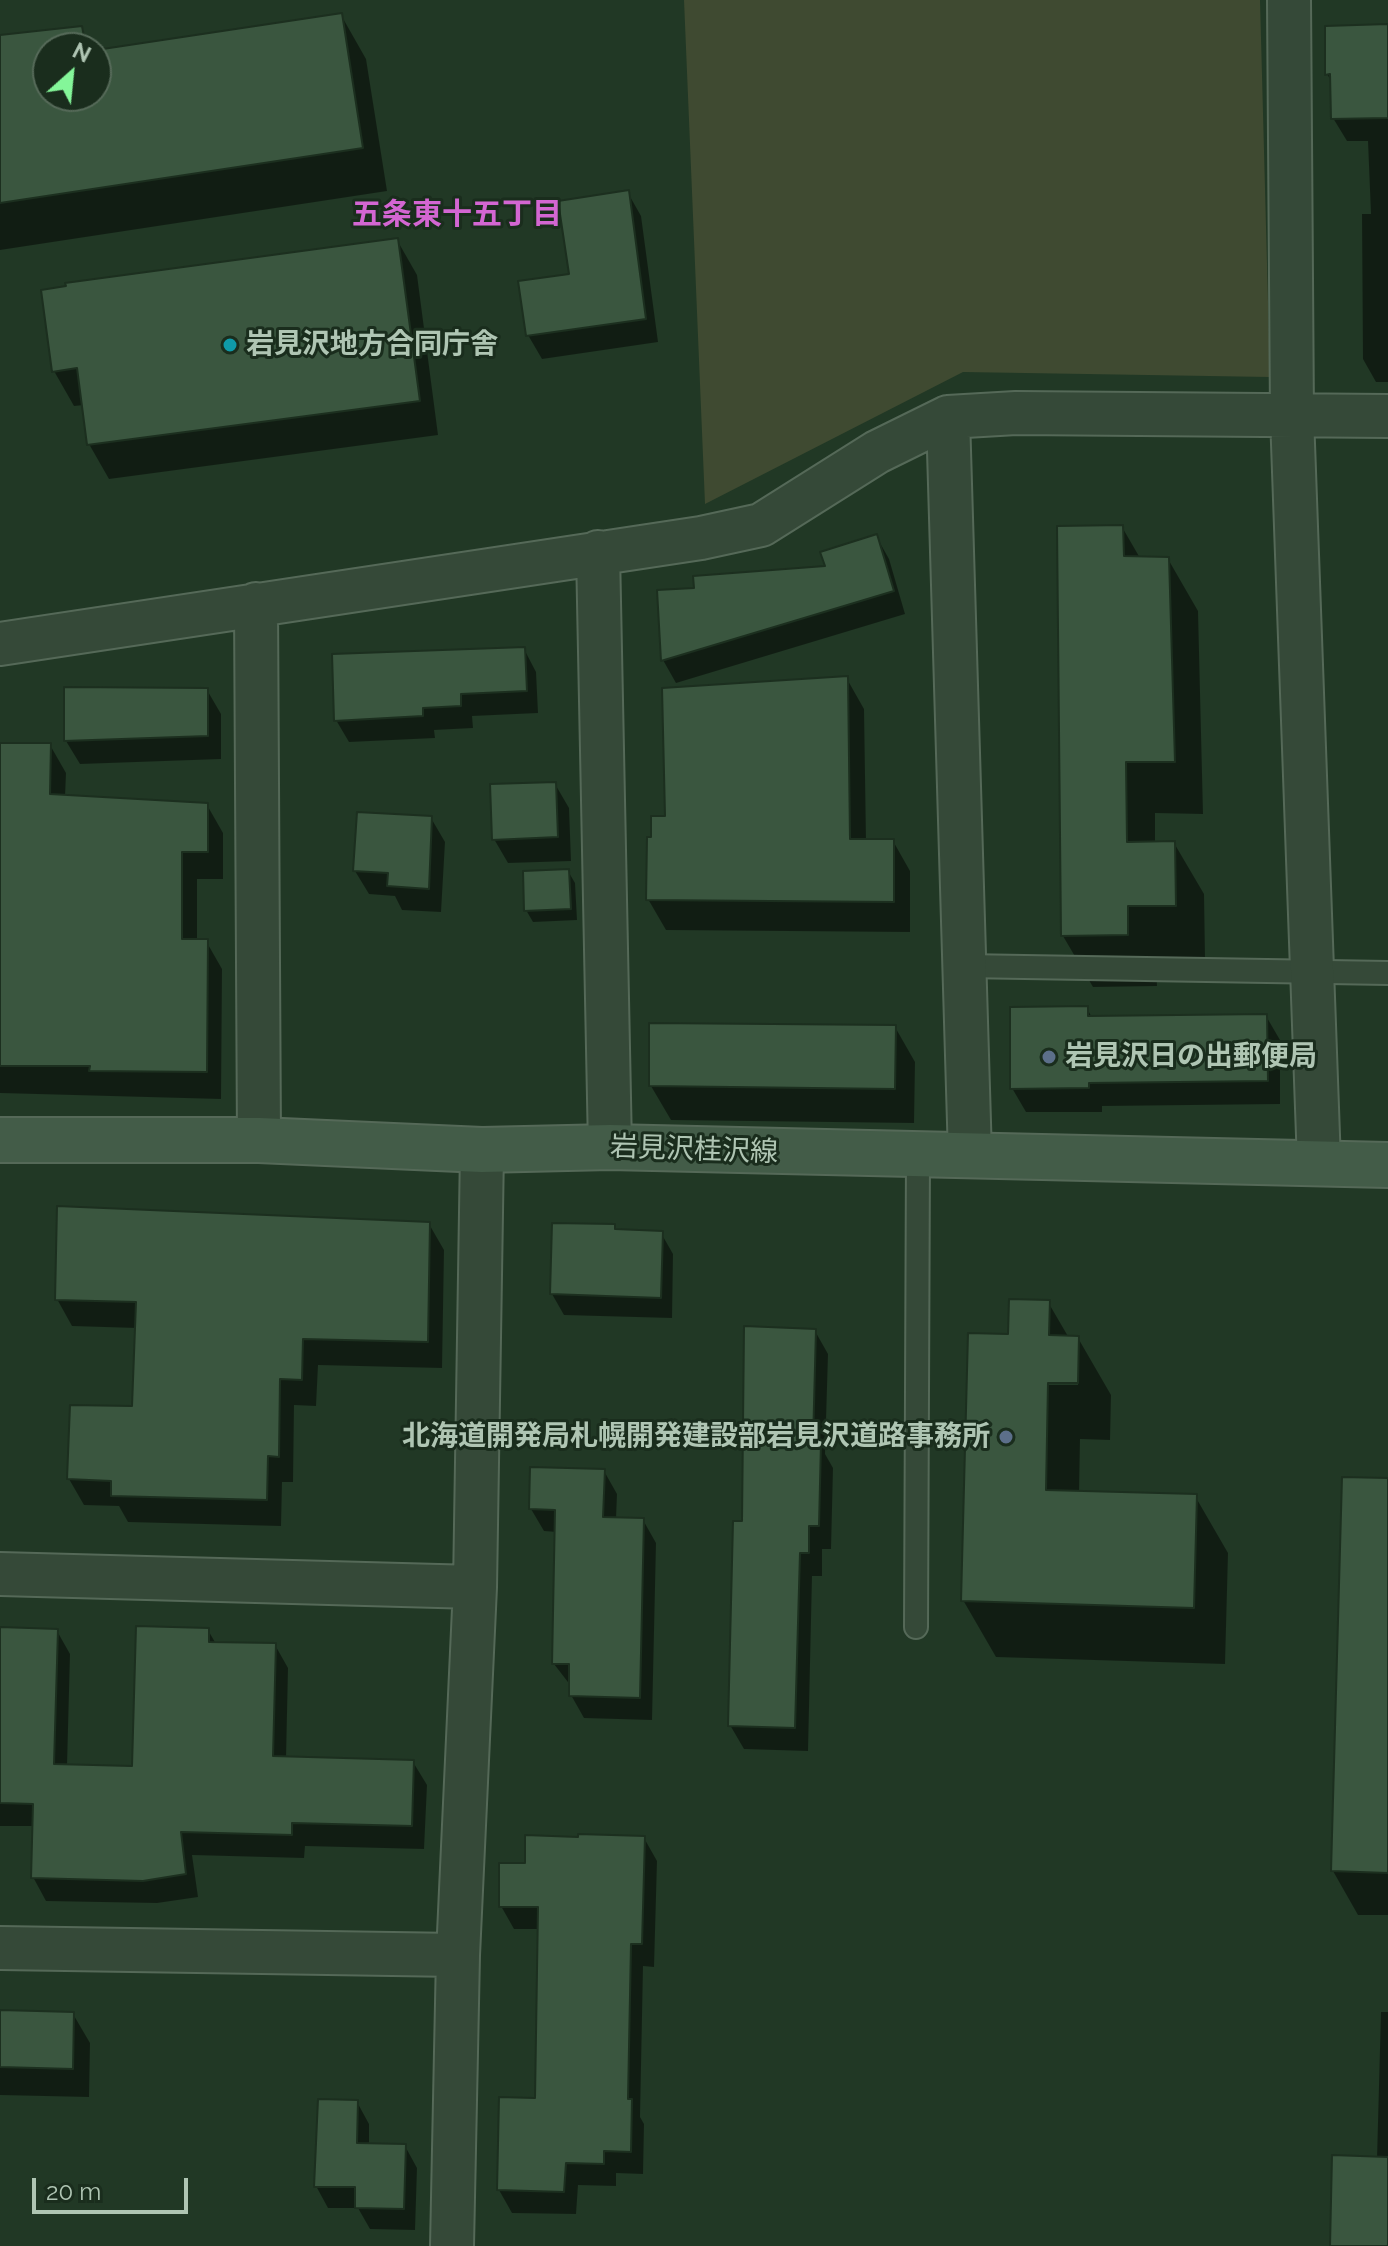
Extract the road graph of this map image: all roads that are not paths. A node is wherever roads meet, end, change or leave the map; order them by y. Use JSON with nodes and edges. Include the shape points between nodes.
{"nodes":[{"id":1,"x":1289,"y":0,"type":"edge"},
{"id":2,"x":1292,"y":416,"type":"junction"},
{"id":3,"x":1388,"y":416,"type":"edge"},
{"id":4,"x":948,"y":417,"type":"junction"},
{"id":5,"x":598,"y":552,"type":"junction"},
{"id":6,"x":256,"y":604,"type":"junction"},
{"id":7,"x":0,"y":644,"type":"edge"},
{"id":8,"x":964,"y":966,"type":"junction"},
{"id":9,"x":1312,"y":972,"type":"junction"},
{"id":10,"x":1388,"y":973,"type":"edge"},
{"id":11,"x":0,"y":1140,"type":"edge"},
{"id":12,"x":259,"y":1140,"type":"junction"},
{"id":13,"x":610,"y":1147,"type":"junction"},
{"id":14,"x":482,"y":1150,"type":"junction"},
{"id":15,"x":918,"y":1155,"type":"junction"},
{"id":16,"x":970,"y":1156,"type":"junction"},
{"id":17,"x":1319,"y":1163,"type":"junction"},
{"id":18,"x":1388,"y":1165,"type":"edge"},
{"id":19,"x":0,"y":1574,"type":"edge"},
{"id":20,"x":475,"y":1587,"type":"junction"},
{"id":21,"x":916,"y":1627,"type":"dead end"},
{"id":22,"x":0,"y":1948,"type":"edge"},
{"id":23,"x":458,"y":1955,"type":"junction"},
{"id":24,"x":452,"y":2246,"type":"edge"}],
"edges":[{"from":1,"to":2,"type":"street"},
{"from":2,"to":3,"type":"street"},
{"from":2,"to":4,"type":"street"},
{"from":2,"to":9,"type":"street"},
{"from":4,"to":5,"type":"street","via":[[877,452],[761,525]]},
{"from":4,"to":8,"type":"street"},
{"from":5,"to":6,"type":"street"},
{"from":5,"to":13,"type":"street"},
{"from":6,"to":7,"type":"street"},
{"from":6,"to":12,"type":"street"},
{"from":8,"to":9,"type":"lane"},
{"from":8,"to":16,"type":"street"},
{"from":9,"to":10,"type":"lane"},
{"from":9,"to":17,"type":"street"},
{"from":11,"to":12,"type":"main road","name":"岩見沢桂沢線"},
{"from":12,"to":14,"type":"main road","name":"岩見沢桂沢線"},
{"from":13,"to":14,"type":"main road","name":"岩見沢桂沢線"},
{"from":13,"to":15,"type":"main road","name":"岩見沢桂沢線"},
{"from":14,"to":20,"type":"street"},
{"from":15,"to":16,"type":"main road","name":"岩見沢桂沢線"},
{"from":15,"to":21,"type":"lane"},
{"from":16,"to":17,"type":"main road","name":"岩見沢桂沢線"},
{"from":17,"to":18,"type":"main road","name":"岩見沢桂沢線"},
{"from":19,"to":20,"type":"street"},
{"from":20,"to":23,"type":"street"},
{"from":22,"to":23,"type":"street"},
{"from":23,"to":24,"type":"street"}]}
